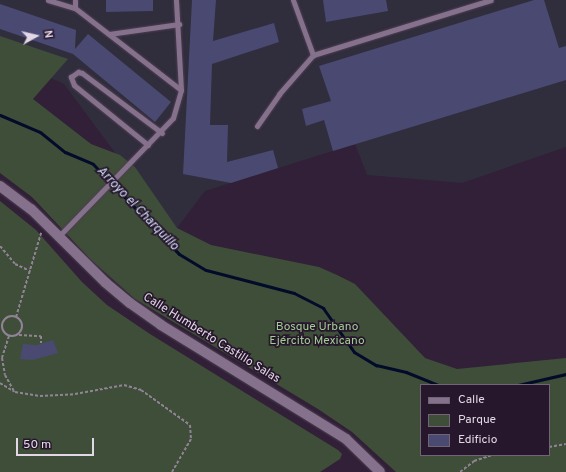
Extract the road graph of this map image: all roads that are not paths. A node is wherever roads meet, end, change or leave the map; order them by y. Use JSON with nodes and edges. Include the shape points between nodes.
{"nodes":[{"id":1,"x":48,"y":0,"type":"edge"},
{"id":2,"x":75,"y":0,"type":"edge"},
{"id":3,"x":176,"y":0,"type":"edge"},
{"id":4,"x":294,"y":0,"type":"edge"},
{"id":5,"x":491,"y":0,"type":"edge"},
{"id":6,"x":76,"y":8,"type":"junction"},
{"id":7,"x":179,"y":24,"type":"junction"},
{"id":8,"x":109,"y":34,"type":"junction"},
{"id":9,"x":313,"y":55,"type":"junction"},
{"id":10,"x":182,"y":90,"type":"junction"},
{"id":11,"x":257,"y":126,"type":"dead end"},
{"id":12,"x":162,"y":133,"type":"junction"},
{"id":13,"x":148,"y":145,"type":"junction"},
{"id":14,"x":0,"y":186,"type":"edge"},
{"id":15,"x":59,"y":236,"type":"junction"},
{"id":16,"x":380,"y":472,"type":"edge"}],
"edges":[{"from":1,"to":6,"type":"lane"},
{"from":2,"to":6,"type":"lane"},
{"from":3,"to":7,"type":"lane"},
{"from":4,"to":9,"type":"lane"},
{"from":5,"to":9,"type":"lane"},
{"from":6,"to":8,"type":"lane"},
{"from":7,"to":8,"type":"lane"},
{"from":7,"to":10,"type":"lane"},
{"from":8,"to":10,"type":"lane"},
{"from":9,"to":11,"type":"lane","via":[[279,94]]},
{"from":10,"to":12,"type":"lane","via":[[173,118]]},
{"from":12,"to":13,"type":"lane"},
{"from":12,"to":13,"type":"lane","via":[[82,73],[78,72],[71,77],[74,85]]},
{"from":13,"to":15,"type":"lane"},
{"from":14,"to":15,"type":"street","name":"Calle Humberto Castillo Salas"},
{"from":15,"to":16,"type":"street","name":"Calle Humberto Castillo Salas","via":[[130,303],[161,325],[346,439]]}]}
